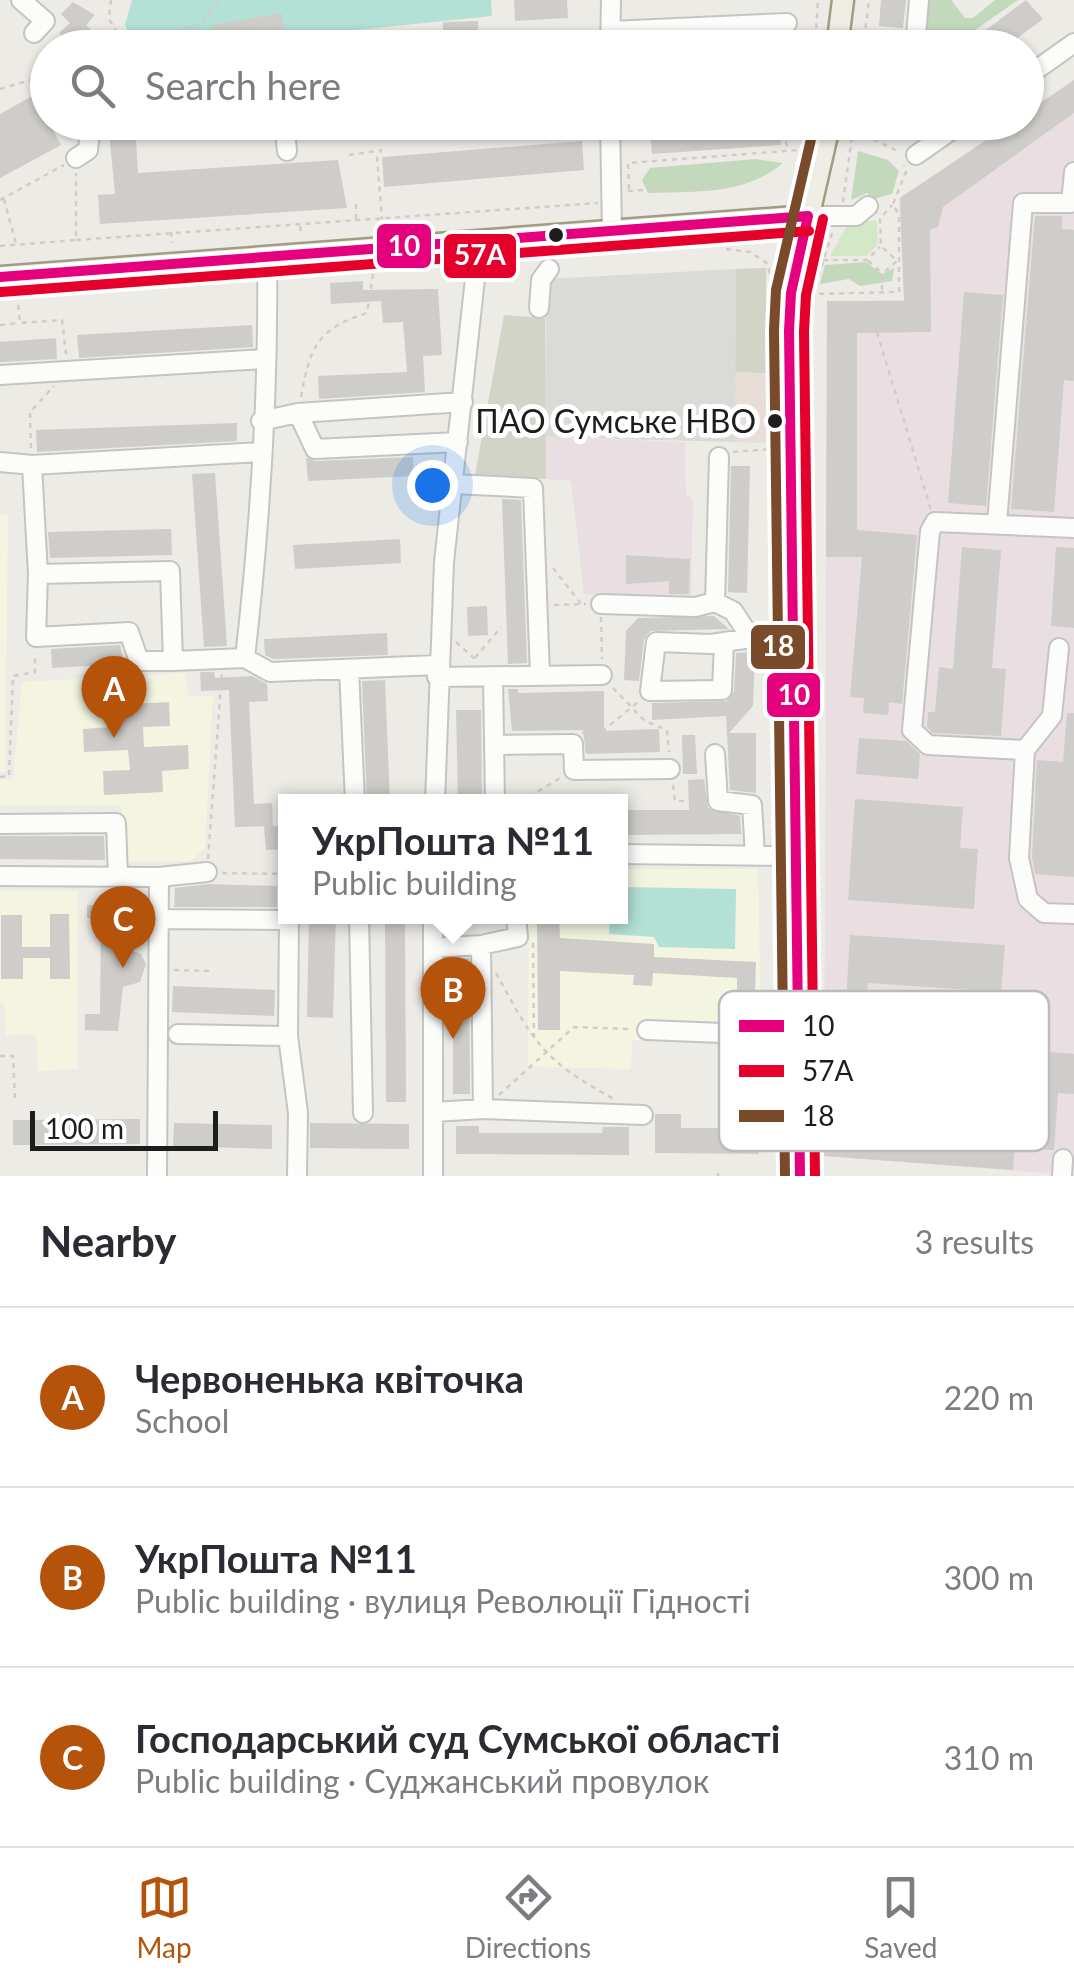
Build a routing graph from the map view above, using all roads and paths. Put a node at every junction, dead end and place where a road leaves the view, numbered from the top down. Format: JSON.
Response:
{"nodes":[{"id":1,"x":22,"y":0,"type":"edge"},
{"id":2,"x":111,"y":0,"type":"edge"},
{"id":3,"x":221,"y":0,"type":"edge"},
{"id":4,"x":611,"y":0,"type":"edge"},
{"id":5,"x":818,"y":0,"type":"edge"},
{"id":6,"x":842,"y":0,"type":"edge"},
{"id":7,"x":868,"y":0,"type":"edge"},
{"id":8,"x":919,"y":0,"type":"edge"},
{"id":9,"x":788,"y":23,"type":"dead end"},
{"id":10,"x":36,"y":30,"type":"edge"},
{"id":11,"x":113,"y":30,"type":"edge"},
{"id":12,"x":180,"y":30,"type":"edge"},
{"id":13,"x":610,"y":30,"type":"edge"},
{"id":14,"x":710,"y":30,"type":"edge"},
{"id":15,"x":816,"y":30,"type":"edge"},
{"id":16,"x":840,"y":30,"type":"edge"},
{"id":17,"x":864,"y":30,"type":"edge"},
{"id":18,"x":916,"y":30,"type":"edge"},
{"id":19,"x":1074,"y":43,"type":"edge"},
{"id":20,"x":1044,"y":64,"type":"edge"},
{"id":21,"x":30,"y":80,"type":"edge"},
{"id":22,"x":0,"y":89,"type":"edge"},
{"id":23,"x":89,"y":140,"type":"edge"},
{"id":24,"x":286,"y":140,"type":"edge"},
{"id":25,"x":610,"y":140,"type":"edge"},
{"id":26,"x":786,"y":140,"type":"edge"},
{"id":27,"x":826,"y":140,"type":"edge"},
{"id":28,"x":874,"y":140,"type":"edge"},
{"id":29,"x":937,"y":140,"type":"edge"},
{"id":30,"x":789,"y":150,"type":"junction"},
{"id":31,"x":799,"y":150,"type":"dead end"},
{"id":32,"x":287,"y":151,"type":"dead end"},
{"id":33,"x":349,"y":155,"type":"dead end"},
{"id":34,"x":916,"y":155,"type":"dead end"},
{"id":35,"x":76,"y":158,"type":"junction"},
{"id":36,"x":1074,"y":172,"type":"edge"},
{"id":37,"x":724,"y":184,"type":"dead end"},
{"id":38,"x":629,"y":190,"type":"junction"},
{"id":39,"x":2,"y":199,"type":"edge"},
{"id":40,"x":611,"y":202,"type":"junction"},
{"id":41,"x":356,"y":204,"type":"dead end"},
{"id":42,"x":892,"y":204,"type":"junction"},
{"id":43,"x":868,"y":206,"type":"dead end"},
{"id":44,"x":808,"y":216,"type":"junction"},
{"id":45,"x":382,"y":219,"type":"junction"},
{"id":46,"x":356,"y":221,"type":"junction"},
{"id":47,"x":300,"y":224,"type":"junction"},
{"id":48,"x":171,"y":230,"type":"junction"},
{"id":49,"x":612,"y":232,"type":"junction"},
{"id":50,"x":301,"y":235,"type":"dead end"},
{"id":51,"x":76,"y":240,"type":"junction"},
{"id":52,"x":172,"y":242,"type":"dead end"},
{"id":53,"x":480,"y":242,"type":"junction"},
{"id":54,"x":16,"y":245,"type":"junction"},
{"id":55,"x":0,"y":246,"type":"edge"},
{"id":56,"x":881,"y":246,"type":"junction"},
{"id":57,"x":726,"y":250,"type":"dead end"},
{"id":58,"x":267,"y":256,"type":"junction"},
{"id":59,"x":823,"y":260,"type":"dead end"},
{"id":60,"x":867,"y":260,"type":"junction"},
{"id":61,"x":897,"y":261,"type":"junction"},
{"id":62,"x":374,"y":268,"type":"dead end"},
{"id":63,"x":549,"y":270,"type":"dead end"},
{"id":64,"x":882,"y":274,"type":"junction"},
{"id":65,"x":0,"y":277,"type":"edge"},
{"id":66,"x":882,"y":292,"type":"junction"},
{"id":67,"x":772,"y":294,"type":"dead end"},
{"id":68,"x":813,"y":294,"type":"dead end"},
{"id":69,"x":17,"y":295,"type":"dead end"},
{"id":70,"x":540,"y":308,"type":"dead end"},
{"id":71,"x":18,"y":310,"type":"dead end"},
{"id":72,"x":20,"y":323,"type":"dead end"},
{"id":73,"x":0,"y":325,"type":"edge"},
{"id":74,"x":877,"y":332,"type":"dead end"},
{"id":75,"x":263,"y":358,"type":"junction"},
{"id":76,"x":0,"y":375,"type":"edge"},
{"id":77,"x":463,"y":402,"type":"junction"},
{"id":78,"x":298,"y":412,"type":"junction"},
{"id":79,"x":261,"y":421,"type":"junction"},
{"id":80,"x":458,"y":442,"type":"junction"},
{"id":81,"x":771,"y":450,"type":"dead end"},
{"id":82,"x":260,"y":452,"type":"junction"},
{"id":83,"x":719,"y":457,"type":"joint"},
{"id":84,"x":0,"y":462,"type":"edge"},
{"id":85,"x":32,"y":465,"type":"junction"},
{"id":86,"x":453,"y":484,"type":"junction"},
{"id":87,"x":935,"y":522,"type":"junction"},
{"id":88,"x":997,"y":522,"type":"junction"},
{"id":89,"x":1074,"y":528,"type":"edge"},
{"id":90,"x":535,"y":549,"type":"junction"},
{"id":91,"x":38,"y":574,"type":"junction"},
{"id":92,"x":714,"y":602,"type":"junction"},
{"id":93,"x":592,"y":604,"type":"junction"},
{"id":94,"x":537,"y":606,"type":"junction"},
{"id":95,"x":501,"y":627,"type":"dead end"},
{"id":96,"x":36,"y":637,"type":"junction"},
{"id":97,"x":792,"y":637,"type":"junction"},
{"id":98,"x":451,"y":638,"type":"dead end"},
{"id":99,"x":751,"y":638,"type":"junction"},
{"id":100,"x":724,"y":642,"type":"junction"},
{"id":101,"x":1059,"y":648,"type":"dead end"},
{"id":102,"x":245,"y":658,"type":"junction"},
{"id":103,"x":474,"y":659,"type":"junction"},
{"id":104,"x":174,"y":661,"type":"junction"},
{"id":105,"x":222,"y":661,"type":"junction"},
{"id":106,"x":349,"y":668,"type":"junction"},
{"id":107,"x":437,"y":671,"type":"junction"},
{"id":108,"x":540,"y":675,"type":"junction"},
{"id":109,"x":602,"y":675,"type":"junction"},
{"id":110,"x":493,"y":676,"type":"junction"},
{"id":111,"x":650,"y":691,"type":"junction"},
{"id":112,"x":632,"y":707,"type":"junction"},
{"id":113,"x":573,"y":744,"type":"junction"},
{"id":114,"x":494,"y":745,"type":"junction"},
{"id":115,"x":1025,"y":750,"type":"junction"},
{"id":116,"x":716,"y":754,"type":"dead end"},
{"id":117,"x":670,"y":769,"type":"junction"},
{"id":118,"x":574,"y":770,"type":"junction"},
{"id":119,"x":0,"y":777,"type":"edge"},
{"id":120,"x":355,"y":794,"type":"edge"},
{"id":121,"x":435,"y":794,"type":"edge"},
{"id":122,"x":495,"y":794,"type":"edge"},
{"id":123,"x":534,"y":794,"type":"edge"},
{"id":124,"x":718,"y":801,"type":"junction"},
{"id":125,"x":0,"y":824,"type":"edge"},
{"id":126,"x":628,"y":854,"type":"edge"},
{"id":127,"x":755,"y":855,"type":"junction"},
{"id":128,"x":794,"y":856,"type":"junction"},
{"id":129,"x":207,"y":872,"type":"junction"},
{"id":130,"x":278,"y":874,"type":"edge"},
{"id":131,"x":0,"y":876,"type":"edge"},
{"id":132,"x":118,"y":877,"type":"junction"},
{"id":133,"x":158,"y":877,"type":"junction"},
{"id":134,"x":1074,"y":914,"type":"edge"},
{"id":135,"x":278,"y":918,"type":"edge"},
{"id":136,"x":159,"y":919,"type":"junction"},
{"id":137,"x":289,"y":924,"type":"edge"},
{"id":138,"x":360,"y":924,"type":"edge"},
{"id":139,"x":433,"y":924,"type":"edge"},
{"id":140,"x":517,"y":924,"type":"edge"},
{"id":141,"x":533,"y":934,"type":"dead end"},
{"id":142,"x":481,"y":946,"type":"junction"},
{"id":143,"x":434,"y":948,"type":"junction"},
{"id":144,"x":158,"y":970,"type":"junction"},
{"id":145,"x":211,"y":971,"type":"dead end"},
{"id":146,"x":797,"y":991,"type":"edge"},
{"id":147,"x":647,"y":1030,"type":"joint"},
{"id":148,"x":719,"y":1033,"type":"edge"},
{"id":149,"x":178,"y":1034,"type":"dead end"},
{"id":150,"x":288,"y":1036,"type":"junction"},
{"id":151,"x":534,"y":1042,"type":"junction"},
{"id":152,"x":545,"y":1053,"type":"junction"},
{"id":153,"x":0,"y":1056,"type":"edge"},
{"id":154,"x":15,"y":1100,"type":"dead end"},
{"id":155,"x":483,"y":1110,"type":"junction"},
{"id":156,"x":433,"y":1112,"type":"junction"},
{"id":157,"x":363,"y":1113,"type":"dead end"},
{"id":158,"x":644,"y":1115,"type":"joint"},
{"id":159,"x":800,"y":1151,"type":"edge"},
{"id":160,"x":157,"y":1176,"type":"edge"},
{"id":161,"x":298,"y":1176,"type":"edge"},
{"id":162,"x":434,"y":1176,"type":"edge"},
{"id":163,"x":800,"y":1176,"type":"edge"}],
"edges":[{"from":1,"to":10,"type":"street"},
{"from":2,"to":11,"type":"path"},
{"from":3,"to":12,"type":"path"},
{"from":4,"to":13,"type":"street"},
{"from":5,"to":15,"type":"path"},
{"from":6,"to":16,"type":"main road"},
{"from":7,"to":17,"type":"path"},
{"from":8,"to":18,"type":"street"},
{"from":9,"to":14,"type":"street"},
{"from":19,"to":20,"type":"street"},
{"from":21,"to":22,"type":"path"},
{"from":23,"to":35,"type":"street"},
{"from":24,"to":32,"type":"street"},
{"from":25,"to":40,"type":"street"},
{"from":26,"to":30,"type":"path"},
{"from":27,"to":44,"type":"main road"},
{"from":28,"to":42,"type":"path"},
{"from":29,"to":34,"type":"street"},
{"from":30,"to":31,"type":"path"},
{"from":30,"to":38,"type":"path"},
{"from":33,"to":45,"type":"path"},
{"from":35,"to":39,"type":"path"},
{"from":35,"to":51,"type":"path"},
{"from":36,"to":88,"type":"street"},
{"from":37,"to":38,"type":"path"},
{"from":38,"to":40,"type":"path"},
{"from":39,"to":54,"type":"path"},
{"from":40,"to":45,"type":"path"},
{"from":40,"to":49,"type":"street"},
{"from":41,"to":46,"type":"path"},
{"from":42,"to":56,"type":"path"},
{"from":42,"to":61,"type":"path"},
{"from":43,"to":44,"type":"street"},
{"from":44,"to":49,"type":"main road"},
{"from":44,"to":97,"type":"main road"},
{"from":45,"to":46,"type":"path"},
{"from":46,"to":47,"type":"path"},
{"from":47,"to":48,"type":"path"},
{"from":47,"to":50,"type":"path"},
{"from":48,"to":51,"type":"path"},
{"from":48,"to":52,"type":"path"},
{"from":49,"to":53,"type":"main road"},
{"from":51,"to":54,"type":"path"},
{"from":53,"to":58,"type":"main road"},
{"from":53,"to":77,"type":"street"},
{"from":54,"to":55,"type":"path"},
{"from":56,"to":60,"type":"path"},
{"from":56,"to":61,"type":"path"},
{"from":57,"to":67,"type":"path"},
{"from":58,"to":65,"type":"main road"},
{"from":58,"to":75,"type":"street"},
{"from":59,"to":60,"type":"path"},
{"from":60,"to":64,"type":"path"},
{"from":61,"to":64,"type":"path"},
{"from":61,"to":66,"type":"path"},
{"from":62,"to":78,"type":"path"},
{"from":63,"to":70,"type":"street"},
{"from":64,"to":66,"type":"path"},
{"from":66,"to":68,"type":"path"},
{"from":69,"to":71,"type":"path"},
{"from":72,"to":73,"type":"path"},
{"from":74,"to":87,"type":"path"},
{"from":75,"to":76,"type":"street"},
{"from":75,"to":79,"type":"street"},
{"from":77,"to":78,"type":"street"},
{"from":77,"to":80,"type":"street"},
{"from":78,"to":79,"type":"street"},
{"from":78,"to":80,"type":"street"},
{"from":79,"to":82,"type":"street"},
{"from":80,"to":86,"type":"street"},
{"from":81,"to":83,"type":"path"},
{"from":82,"to":85,"type":"street"},
{"from":82,"to":102,"type":"street"},
{"from":83,"to":92,"type":"street"},
{"from":84,"to":85,"type":"street"},
{"from":85,"to":91,"type":"street"},
{"from":86,"to":90,"type":"street"},
{"from":86,"to":107,"type":"street"},
{"from":87,"to":88,"type":"street"},
{"from":87,"to":115,"type":"street"},
{"from":88,"to":89,"type":"street"},
{"from":90,"to":93,"type":"path"},
{"from":90,"to":94,"type":"street"},
{"from":91,"to":96,"type":"street"},
{"from":91,"to":104,"type":"street"},
{"from":92,"to":93,"type":"street"},
{"from":92,"to":99,"type":"street"},
{"from":93,"to":94,"type":"path"},
{"from":93,"to":109,"type":"path"},
{"from":94,"to":108,"type":"street"},
{"from":95,"to":103,"type":"path"},
{"from":96,"to":104,"type":"street"},
{"from":96,"to":119,"type":"path"},
{"from":97,"to":99,"type":"street"},
{"from":97,"to":128,"type":"main road"},
{"from":98,"to":103,"type":"path"},
{"from":99,"to":100,"type":"street"},
{"from":100,"to":111,"type":"street"},
{"from":100,"to":111,"type":"street"},
{"from":101,"to":115,"type":"street"},
{"from":102,"to":105,"type":"street"},
{"from":102,"to":106,"type":"street"},
{"from":103,"to":110,"type":"path"},
{"from":104,"to":105,"type":"street"},
{"from":105,"to":129,"type":"path"},
{"from":106,"to":107,"type":"street"},
{"from":106,"to":120,"type":"street"},
{"from":107,"to":110,"type":"street"},
{"from":107,"to":121,"type":"street"},
{"from":108,"to":109,"type":"street"},
{"from":108,"to":110,"type":"street"},
{"from":109,"to":112,"type":"path"},
{"from":110,"to":114,"type":"street"},
{"from":111,"to":112,"type":"path"},
{"from":112,"to":113,"type":"path"},
{"from":112,"to":117,"type":"path"},
{"from":113,"to":114,"type":"street"},
{"from":113,"to":118,"type":"street"},
{"from":114,"to":122,"type":"street"},
{"from":115,"to":134,"type":"street"},
{"from":116,"to":124,"type":"street"},
{"from":117,"to":118,"type":"street"},
{"from":117,"to":124,"type":"path"},
{"from":118,"to":123,"type":"path"},
{"from":124,"to":127,"type":"street"},
{"from":125,"to":132,"type":"street"},
{"from":126,"to":127,"type":"street"},
{"from":127,"to":128,"type":"street"},
{"from":128,"to":146,"type":"main road"},
{"from":129,"to":130,"type":"path"},
{"from":129,"to":133,"type":"street"},
{"from":131,"to":132,"type":"street"},
{"from":132,"to":133,"type":"street"},
{"from":133,"to":136,"type":"street"},
{"from":135,"to":136,"type":"street"},
{"from":136,"to":144,"type":"street"},
{"from":137,"to":150,"type":"street"},
{"from":138,"to":157,"type":"street"},
{"from":139,"to":143,"type":"street"},
{"from":140,"to":142,"type":"street"},
{"from":141,"to":151,"type":"path"},
{"from":142,"to":143,"type":"street"},
{"from":142,"to":151,"type":"path"},
{"from":142,"to":155,"type":"street"},
{"from":143,"to":156,"type":"street"},
{"from":144,"to":145,"type":"path"},
{"from":144,"to":160,"type":"street"},
{"from":147,"to":148,"type":"street"},
{"from":147,"to":152,"type":"path"},
{"from":149,"to":150,"type":"street"},
{"from":150,"to":161,"type":"street"},
{"from":151,"to":152,"type":"path"},
{"from":152,"to":155,"type":"path"},
{"from":152,"to":158,"type":"path"},
{"from":153,"to":154,"type":"path"},
{"from":155,"to":156,"type":"street"},
{"from":155,"to":158,"type":"street"},
{"from":156,"to":162,"type":"street"},
{"from":159,"to":163,"type":"main road"}]}
